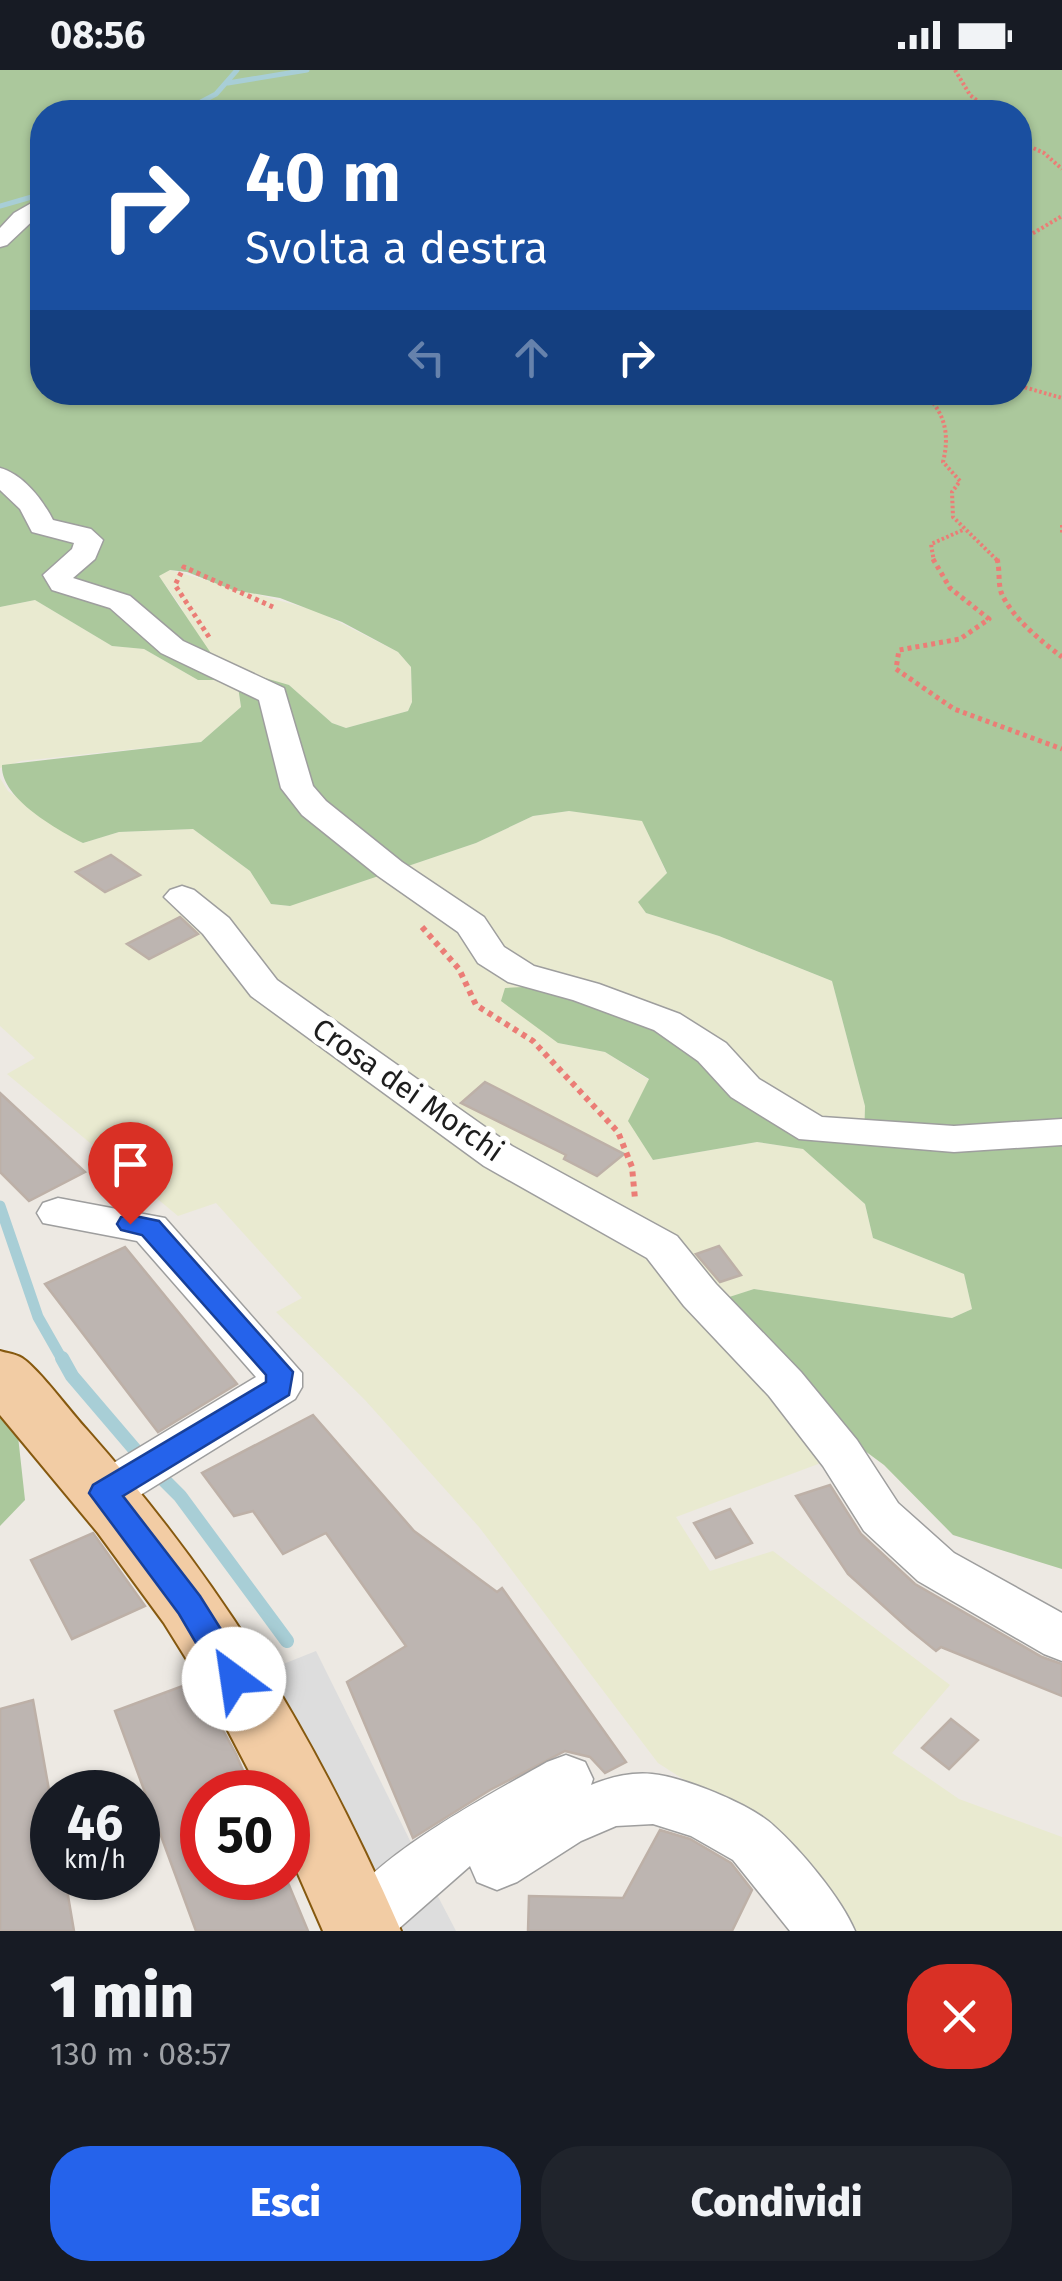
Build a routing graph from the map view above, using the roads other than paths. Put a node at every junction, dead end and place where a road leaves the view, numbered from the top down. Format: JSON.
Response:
{"nodes":[{"id":1,"x":18,"y":192,"type":"dead end"},
{"id":2,"x":30,"y":196,"type":"edge"},
{"id":3,"x":30,"y":210,"type":"edge"},
{"id":4,"x":0,"y":241,"type":"edge"},
{"id":5,"x":0,"y":476,"type":"edge"},
{"id":6,"x":182,"y":897,"type":"dead end"},
{"id":7,"x":1062,"y":1132,"type":"edge"},
{"id":8,"x":58,"y":1214,"type":"dead end"},
{"id":9,"x":0,"y":1374,"type":"edge"},
{"id":10,"x":115,"y":1486,"type":"junction"},
{"id":11,"x":1062,"y":1639,"type":"edge"},
{"id":12,"x":566,"y":1780,"type":"dead end"},
{"id":13,"x":496,"y":1864,"type":"dead end"},
{"id":14,"x":361,"y":1928,"type":"edge"},
{"id":15,"x":826,"y":1931,"type":"edge"}],
"edges":[{"from":1,"to":2,"type":"street"},
{"from":3,"to":4,"type":"street"},
{"from":5,"to":7,"type":"street"},
{"from":6,"to":11,"type":"street","name":"Crosa dei Morchi"},
{"from":8,"to":10,"type":"street"},
{"from":9,"to":10,"type":"main road"},
{"from":10,"to":14,"type":"main road"},
{"from":12,"to":14,"type":"street"},
{"from":13,"to":15,"type":"street"}]}
